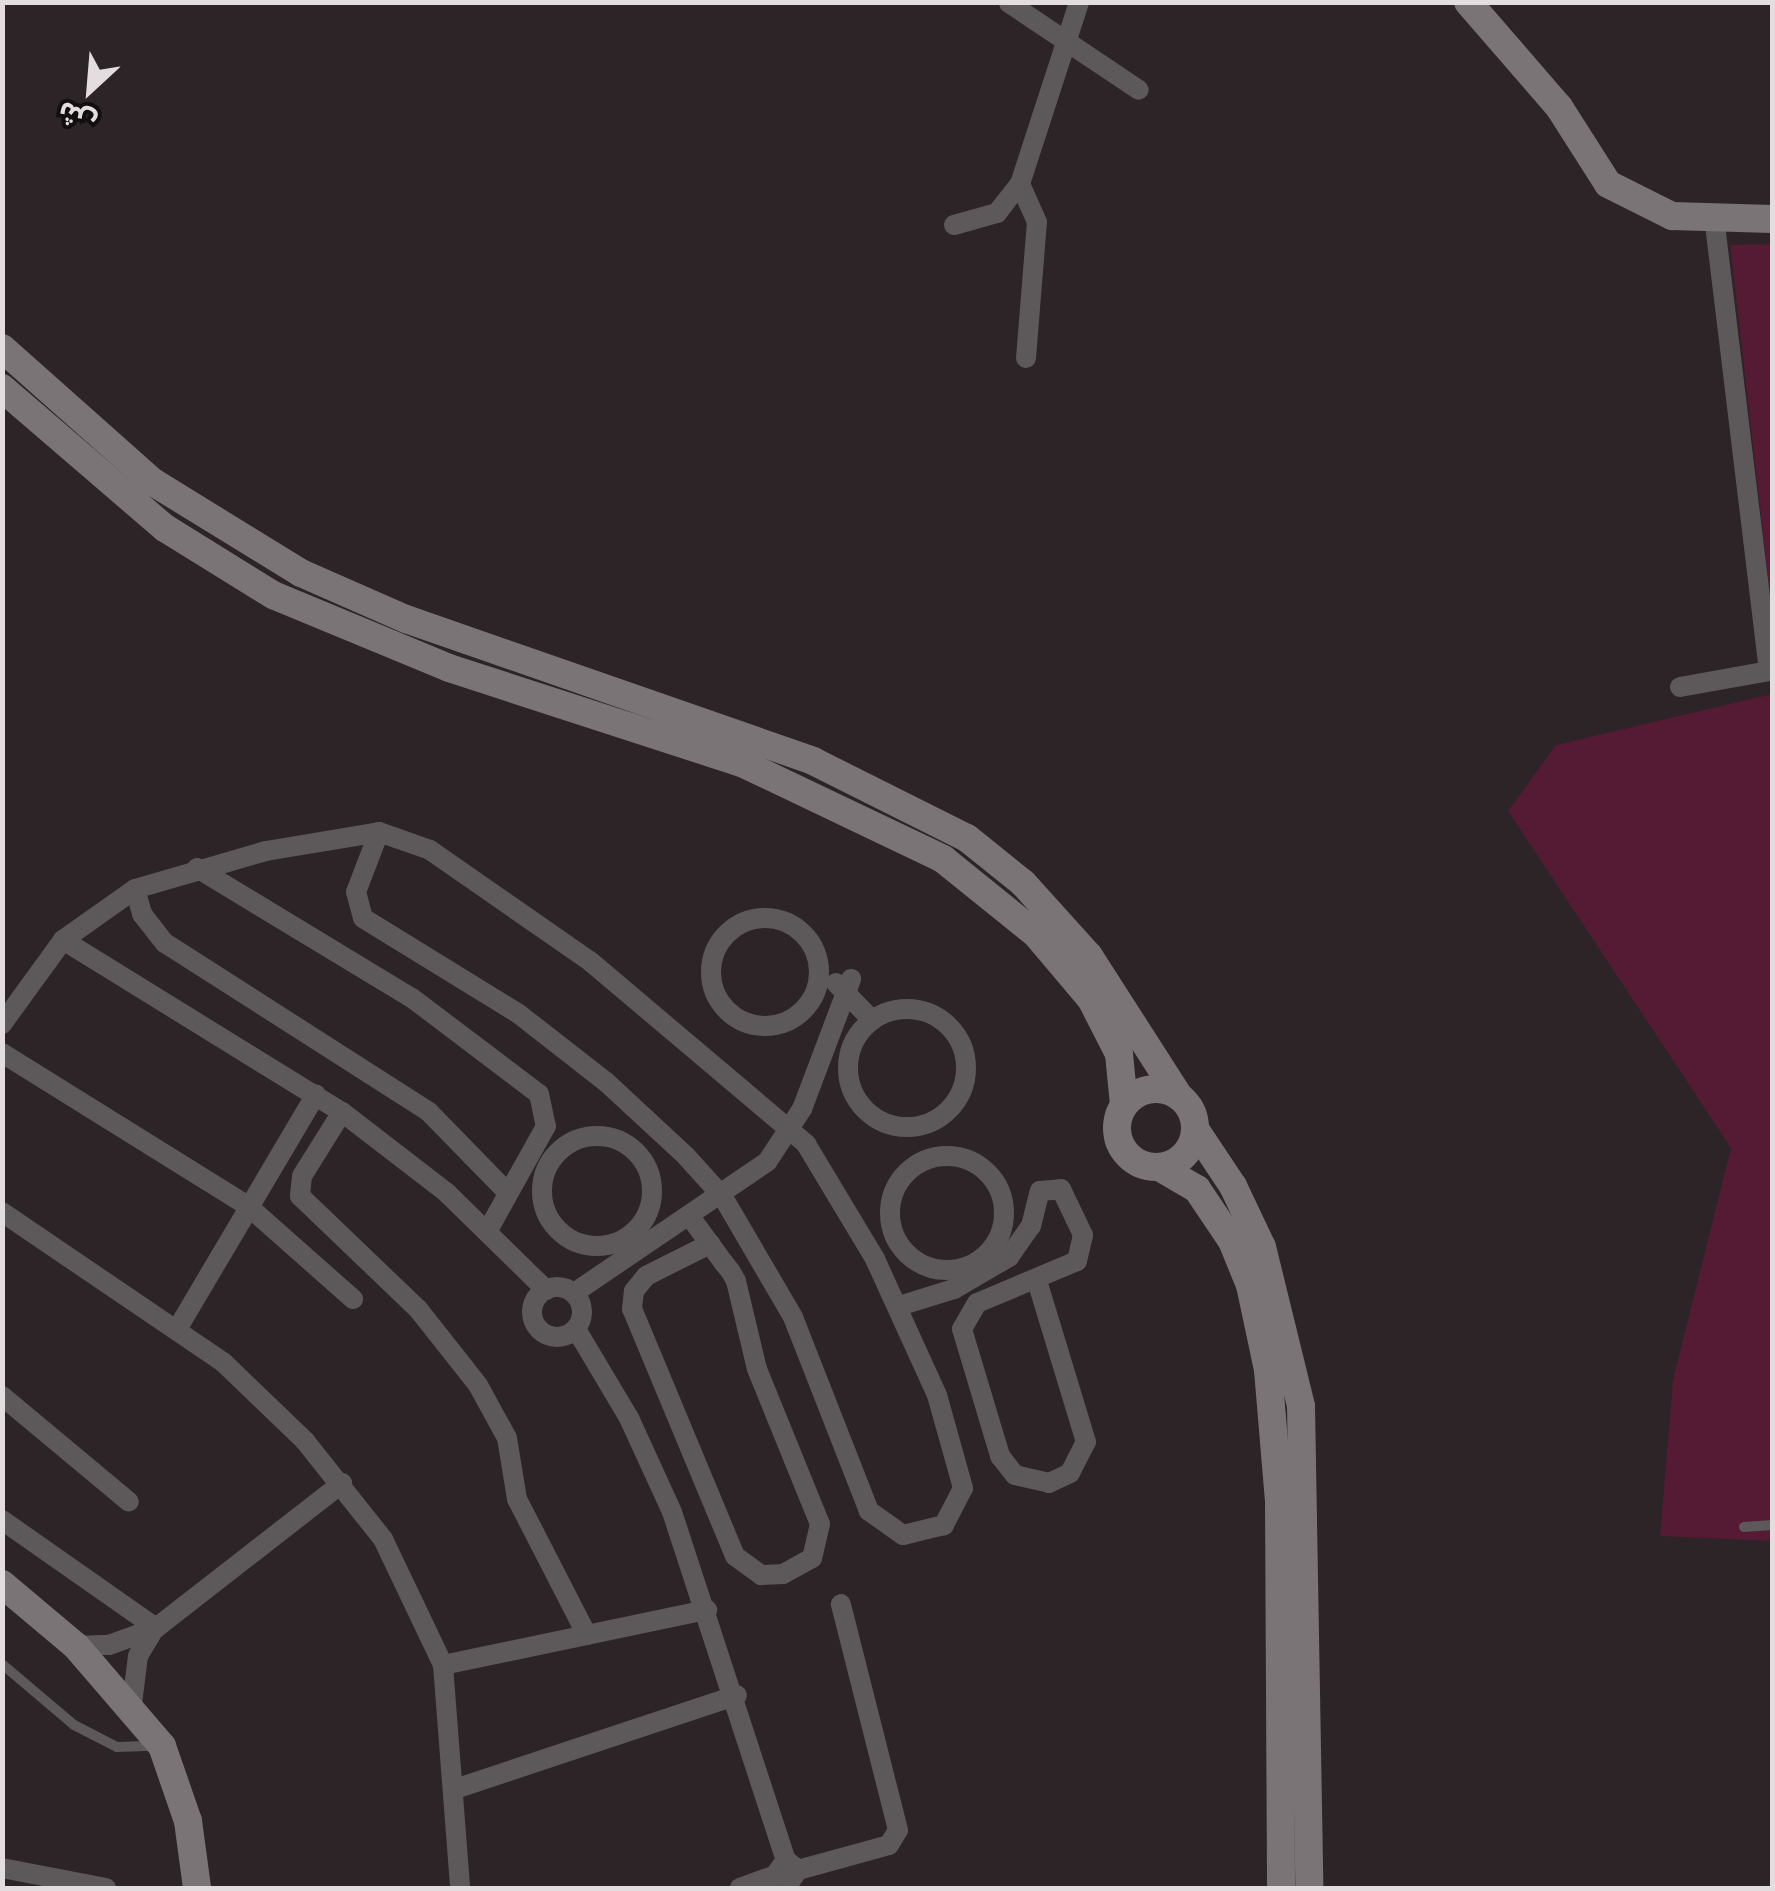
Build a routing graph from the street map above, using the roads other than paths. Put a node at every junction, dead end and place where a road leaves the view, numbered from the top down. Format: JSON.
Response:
{"nodes":[{"id":1,"x":1079,"y":2,"type":"edge"},
{"id":2,"x":1468,"y":2,"type":"edge"},
{"id":3,"x":1009,"y":3,"type":"edge"},
{"id":4,"x":1064,"y":42,"type":"junction"},
{"id":5,"x":1139,"y":90,"type":"dead end"},
{"id":6,"x":1020,"y":184,"type":"junction"},
{"id":7,"x":1714,"y":218,"type":"junction"},
{"id":8,"x":1772,"y":219,"type":"edge"},
{"id":9,"x":954,"y":225,"type":"dead end"},
{"id":10,"x":2,"y":348,"type":"edge"},
{"id":11,"x":1026,"y":358,"type":"dead end"},
{"id":12,"x":2,"y":388,"type":"edge"},
{"id":13,"x":1680,"y":687,"type":"dead end"},
{"id":14,"x":379,"y":832,"type":"junction"},
{"id":15,"x":197,"y":868,"type":"junction"},
{"id":16,"x":135,"y":889,"type":"junction"},
{"id":17,"x":63,"y":940,"type":"junction"},
{"id":18,"x":819,"y":977,"type":"junction"},
{"id":19,"x":849,"y":984,"type":"junction"},
{"id":20,"x":872,"y":1020,"type":"junction"},
{"id":21,"x":2,"y":1024,"type":"edge"},
{"id":22,"x":2,"y":1053,"type":"edge"},
{"id":23,"x":316,"y":1094,"type":"junction"},
{"id":24,"x":1179,"y":1096,"type":"junction"},
{"id":25,"x":1124,"y":1105,"type":"junction"},
{"id":26,"x":342,"y":1112,"type":"junction"},
{"id":27,"x":916,"y":1127,"type":"junction"},
{"id":28,"x":792,"y":1129,"type":"junction"},
{"id":29,"x":1196,"y":1129,"type":"junction"},
{"id":30,"x":930,"y":1159,"type":"junction"},
{"id":31,"x":1159,"y":1167,"type":"junction"},
{"id":32,"x":508,"y":1193,"type":"junction"},
{"id":33,"x":723,"y":1197,"type":"junction"},
{"id":34,"x":249,"y":1207,"type":"junction"},
{"id":35,"x":2,"y":1212,"type":"edge"},
{"id":36,"x":691,"y":1218,"type":"junction"},
{"id":37,"x":488,"y":1230,"type":"junction"},
{"id":38,"x":710,"y":1244,"type":"junction"},
{"id":39,"x":629,"y":1246,"type":"junction"},
{"id":40,"x":1037,"y":1281,"type":"junction"},
{"id":41,"x":546,"y":1290,"type":"junction"},
{"id":42,"x":574,"y":1294,"type":"junction"},
{"id":43,"x":353,"y":1299,"type":"dead end"},
{"id":44,"x":900,"y":1306,"type":"junction"},
{"id":45,"x":179,"y":1326,"type":"junction"},
{"id":46,"x":576,"y":1329,"type":"junction"},
{"id":47,"x":2,"y":1396,"type":"edge"},
{"id":48,"x":342,"y":1484,"type":"junction"},
{"id":49,"x":129,"y":1502,"type":"dead end"},
{"id":50,"x":2,"y":1520,"type":"edge"},
{"id":51,"x":1772,"y":1525,"type":"edge"},
{"id":52,"x":1744,"y":1527,"type":"dead end"},
{"id":53,"x":2,"y":1584,"type":"edge"},
{"id":54,"x":840,"y":1604,"type":"dead end"},
{"id":55,"x":707,"y":1610,"type":"junction"},
{"id":56,"x":156,"y":1628,"type":"junction"},
{"id":57,"x":587,"y":1635,"type":"junction"},
{"id":58,"x":76,"y":1646,"type":"junction"},
{"id":59,"x":2,"y":1664,"type":"edge"},
{"id":60,"x":442,"y":1665,"type":"junction"},
{"id":61,"x":737,"y":1695,"type":"junction"},
{"id":62,"x":132,"y":1704,"type":"junction"},
{"id":63,"x":162,"y":1746,"type":"junction"},
{"id":64,"x":454,"y":1789,"type":"junction"},
{"id":65,"x":2,"y":1868,"type":"edge"},
{"id":66,"x":786,"y":1868,"type":"junction"},
{"id":67,"x":106,"y":1888,"type":"edge"},
{"id":68,"x":197,"y":1888,"type":"edge"},
{"id":69,"x":460,"y":1888,"type":"edge"},
{"id":70,"x":740,"y":1888,"type":"edge"},
{"id":71,"x":1282,"y":1888,"type":"edge"},
{"id":72,"x":1309,"y":1888,"type":"edge"}],
"edges":[{"from":1,"to":4,"type":"street"},
{"from":2,"to":7,"type":"main road"},
{"from":3,"to":4,"type":"street"},
{"from":4,"to":5,"type":"street"},
{"from":4,"to":6,"type":"street"},
{"from":6,"to":9,"type":"street"},
{"from":6,"to":11,"type":"street"},
{"from":7,"to":8,"type":"main road"},
{"from":7,"to":13,"type":"street"},
{"from":10,"to":24,"type":"main road"},
{"from":12,"to":25,"type":"main road"},
{"from":14,"to":15,"type":"street"},
{"from":14,"to":28,"type":"street"},
{"from":14,"to":33,"type":"street"},
{"from":15,"to":16,"type":"street"},
{"from":15,"to":32,"type":"street"},
{"from":16,"to":17,"type":"street"},
{"from":16,"to":32,"type":"street"},
{"from":17,"to":21,"type":"street"},
{"from":17,"to":23,"type":"street"},
{"from":18,"to":18,"type":"street"},
{"from":18,"to":19,"type":"street"},
{"from":19,"to":20,"type":"street"},
{"from":19,"to":28,"type":"street"},
{"from":20,"to":27,"type":"street"},
{"from":20,"to":27,"type":"street"},
{"from":22,"to":34,"type":"street"},
{"from":23,"to":26,"type":"street"},
{"from":23,"to":34,"type":"street"},
{"from":24,"to":25,"type":"main road"},
{"from":24,"to":29,"type":"main road"},
{"from":25,"to":31,"type":"main road"},
{"from":26,"to":37,"type":"street"},
{"from":26,"to":57,"type":"street"},
{"from":27,"to":30,"type":"street"},
{"from":28,"to":33,"type":"street"},
{"from":28,"to":44,"type":"street"},
{"from":29,"to":31,"type":"main road"},
{"from":29,"to":72,"type":"main road"},
{"from":30,"to":30,"type":"street"},
{"from":31,"to":71,"type":"main road"},
{"from":32,"to":37,"type":"street"},
{"from":33,"to":36,"type":"street"},
{"from":33,"to":44,"type":"street"},
{"from":34,"to":43,"type":"street"},
{"from":34,"to":45,"type":"street"},
{"from":35,"to":45,"type":"street"},
{"from":36,"to":38,"type":"street"},
{"from":36,"to":39,"type":"street"},
{"from":37,"to":41,"type":"street"},
{"from":38,"to":38,"type":"street"},
{"from":39,"to":39,"type":"street"},
{"from":39,"to":42,"type":"street"},
{"from":40,"to":40,"type":"street"},
{"from":40,"to":44,"type":"street"},
{"from":41,"to":42,"type":"street"},
{"from":41,"to":46,"type":"street"},
{"from":42,"to":46,"type":"street"},
{"from":45,"to":48,"type":"street"},
{"from":46,"to":55,"type":"street"},
{"from":47,"to":49,"type":"street"},
{"from":48,"to":56,"type":"street"},
{"from":48,"to":60,"type":"street"},
{"from":50,"to":56,"type":"street"},
{"from":51,"to":52,"type":"lane"},
{"from":53,"to":58,"type":"main road"},
{"from":54,"to":66,"type":"street"},
{"from":55,"to":57,"type":"street"},
{"from":55,"to":61,"type":"street"},
{"from":56,"to":58,"type":"street"},
{"from":56,"to":62,"type":"street"},
{"from":57,"to":60,"type":"street"},
{"from":58,"to":62,"type":"main road"},
{"from":59,"to":63,"type":"lane"},
{"from":60,"to":64,"type":"street"},
{"from":61,"to":64,"type":"street"},
{"from":61,"to":66,"type":"street"},
{"from":62,"to":63,"type":"main road"},
{"from":63,"to":68,"type":"main road"},
{"from":64,"to":69,"type":"street"},
{"from":65,"to":67,"type":"street"},
{"from":66,"to":70,"type":"street"}]}
